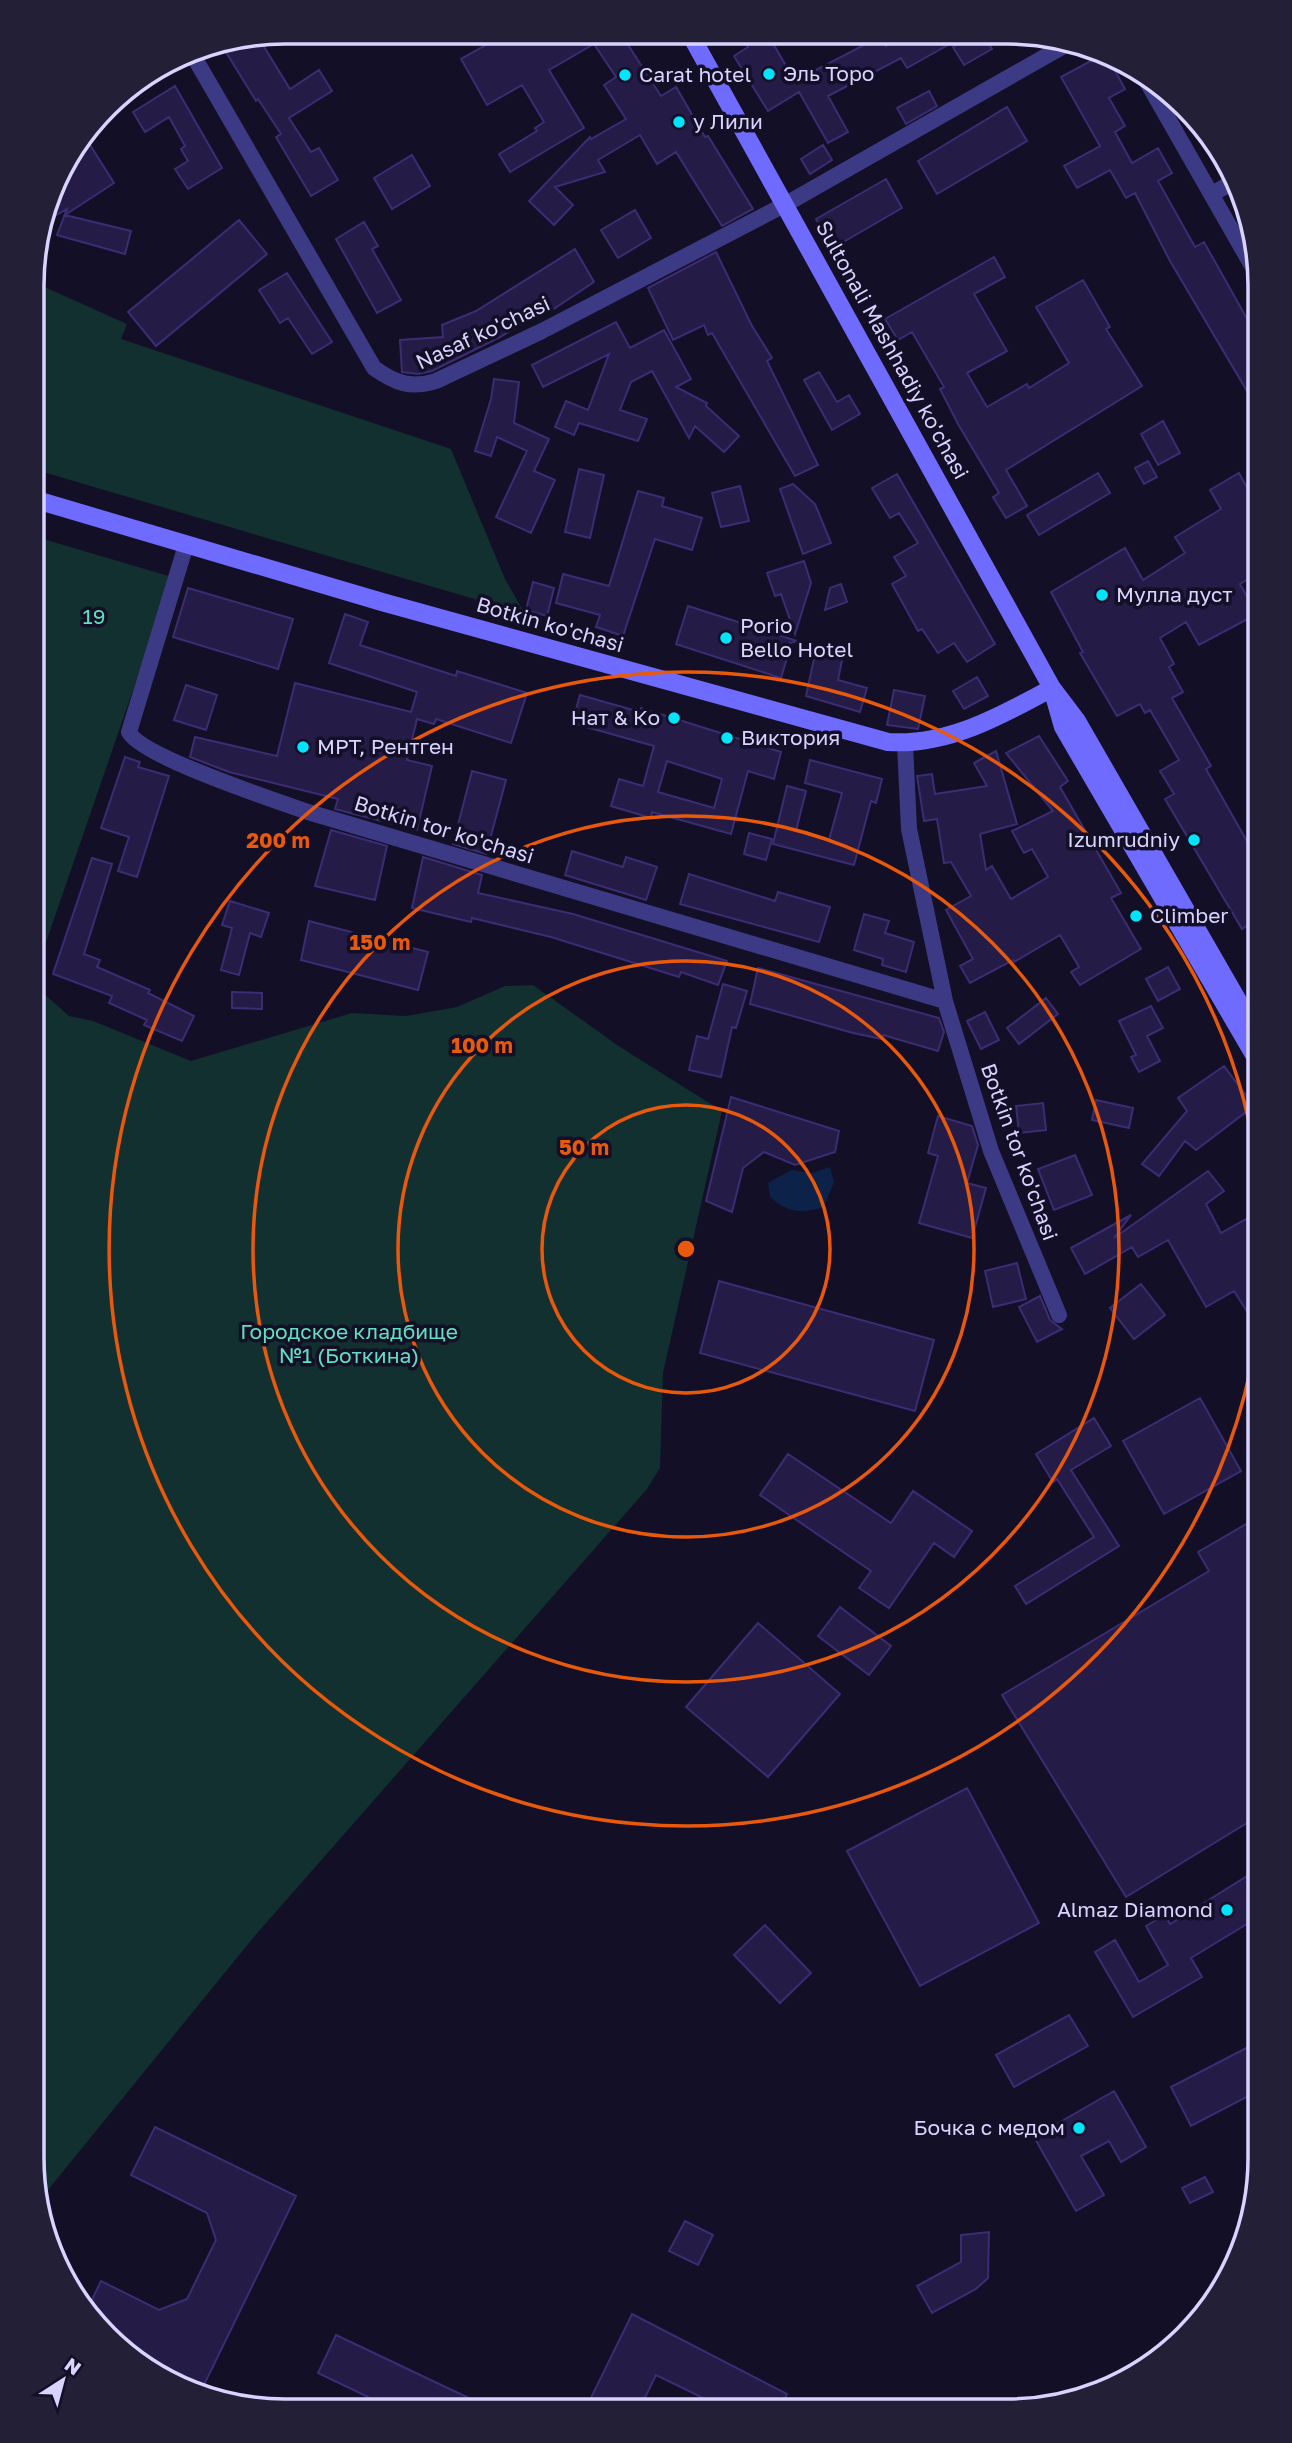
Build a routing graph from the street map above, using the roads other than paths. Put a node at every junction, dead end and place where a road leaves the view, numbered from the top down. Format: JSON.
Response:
{"nodes":[{"id":1,"x":696,"y":44,"type":"edge"},
{"id":2,"x":1058,"y":49,"type":"edge"},
{"id":3,"x":196,"y":61,"type":"edge"},
{"id":4,"x":1155,"y":95,"type":"edge"},
{"id":5,"x":1226,"y":186,"type":"edge"},
{"id":6,"x":1212,"y":194,"type":"junction"},
{"id":7,"x":786,"y":204,"type":"junction"},
{"id":8,"x":1246,"y":255,"type":"edge"},
{"id":9,"x":44,"y":502,"type":"edge"},
{"id":10,"x":186,"y":545,"type":"junction"},
{"id":11,"x":1052,"y":688,"type":"junction"},
{"id":12,"x":905,"y":744,"type":"junction"},
{"id":13,"x":945,"y":1002,"type":"junction"},
{"id":14,"x":1248,"y":1018,"type":"edge"},
{"id":15,"x":1248,"y":1044,"type":"edge"},
{"id":16,"x":1059,"y":1315,"type":"dead end"}],
"edges":[{"from":1,"to":7,"type":"street","name":"Sultonali Mashhadiy ko'chasi"},
{"from":2,"to":7,"type":"street","name":"Nasaf ko'chasi"},
{"from":3,"to":7,"type":"street","name":"Nasaf ko'chasi"},
{"from":4,"to":6,"type":"street"},
{"from":5,"to":6,"type":"street"},
{"from":6,"to":8,"type":"street"},
{"from":7,"to":11,"type":"street","name":"Sultonali Mashhadiy ko'chasi"},
{"from":9,"to":10,"type":"street","name":"Botkin ko'chasi"},
{"from":10,"to":12,"type":"street","name":"Botkin ko'chasi"},
{"from":10,"to":13,"type":"street","name":"Botkin tor ko'chasi"},
{"from":11,"to":12,"type":"street","name":"Botkin ko'chasi"},
{"from":11,"to":14,"type":"street","name":"Sultonali Mashhadiy ko'chasi"},
{"from":11,"to":15,"type":"street","name":"Sultonali Mashhadiy ko'chasi"},
{"from":12,"to":13,"type":"street","name":"Botkin tor ko'chasi"},
{"from":13,"to":16,"type":"street","name":"Botkin tor ko'chasi"}]}
